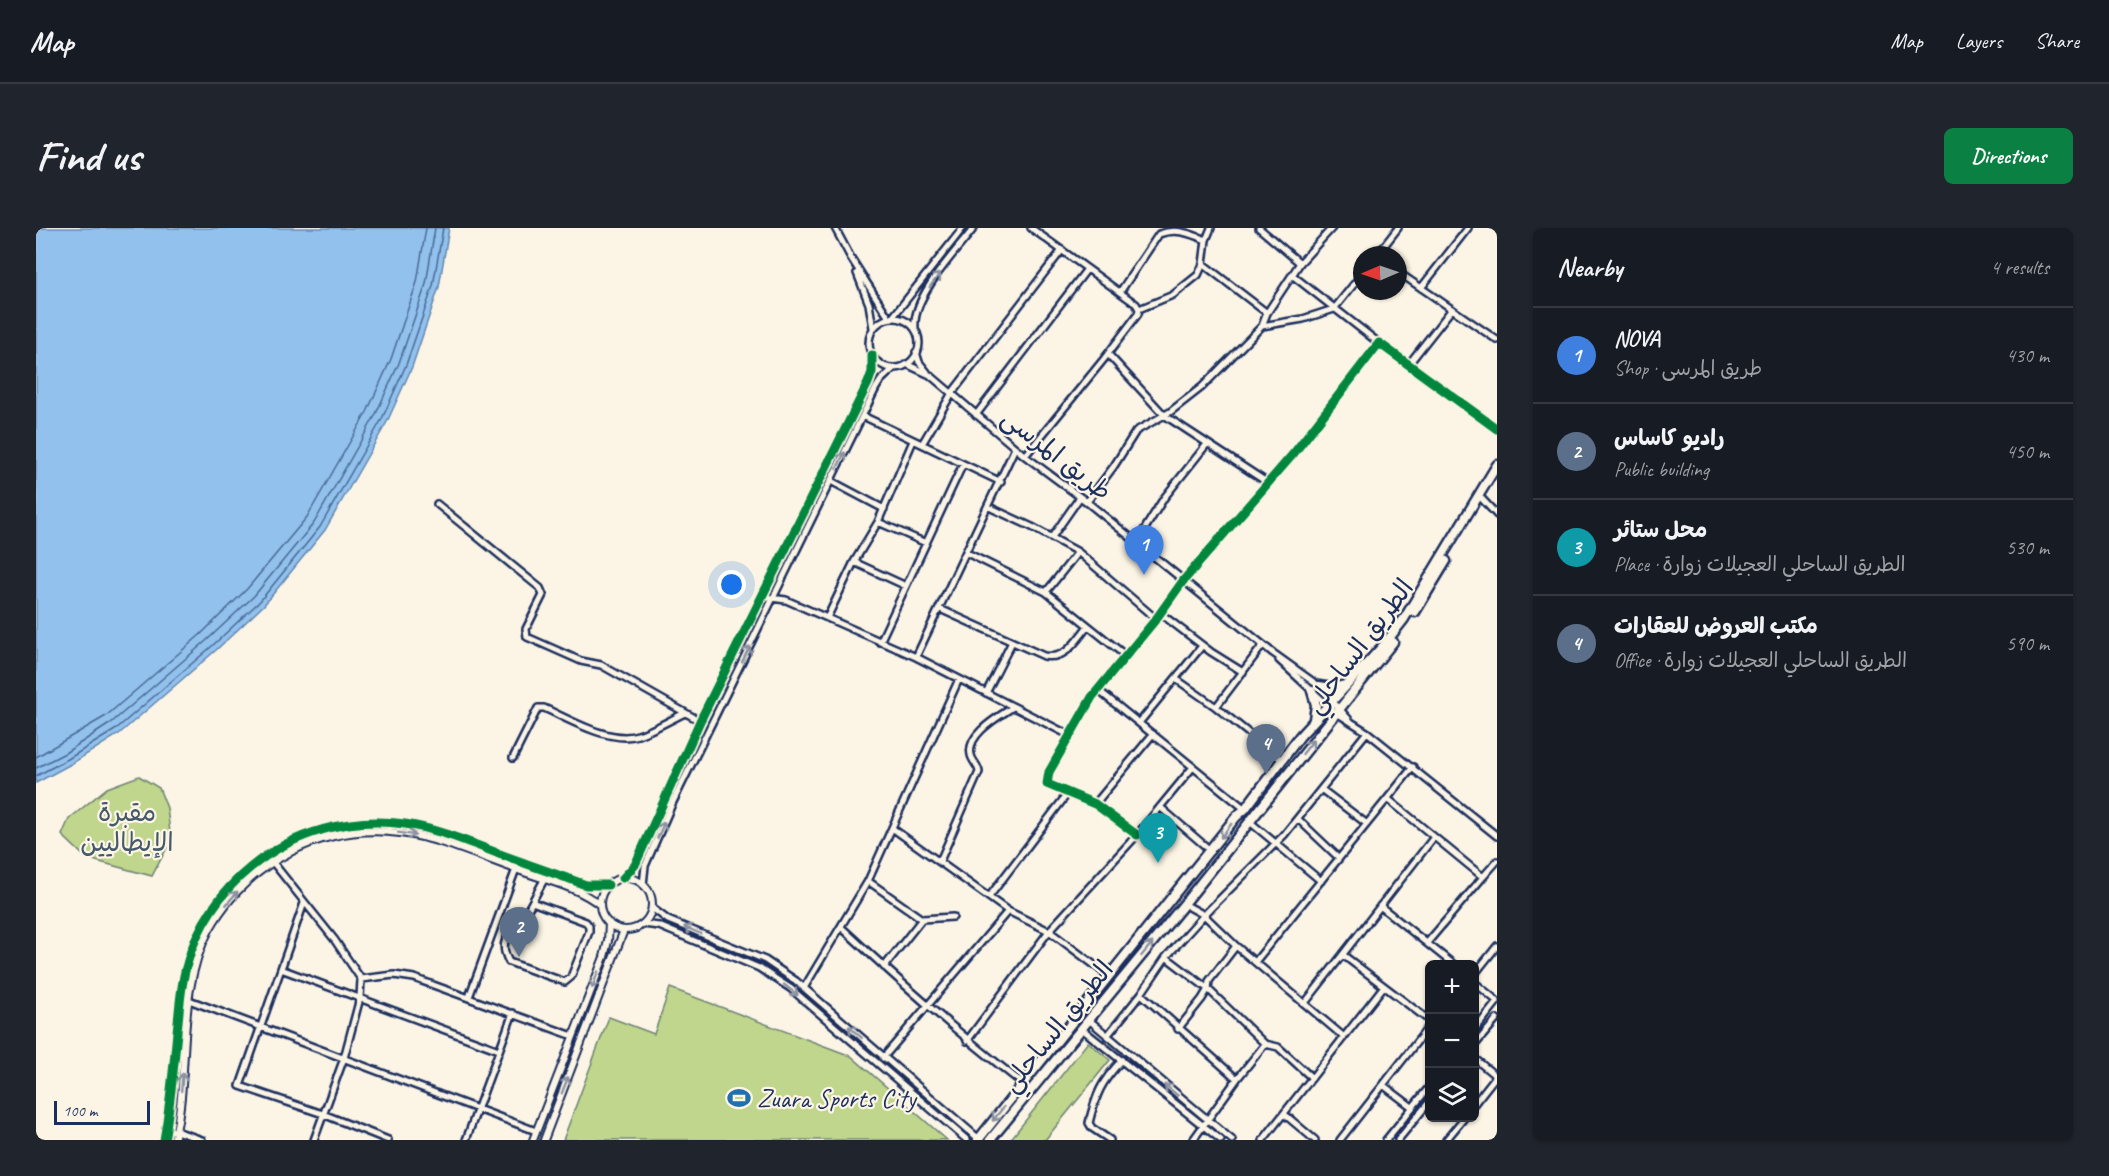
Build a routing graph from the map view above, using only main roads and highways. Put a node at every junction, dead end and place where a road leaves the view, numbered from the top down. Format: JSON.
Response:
{"nodes":[{"id":1,"x":1497,"y":465,"type":"edge"},
{"id":2,"x":1497,"y":475,"type":"edge"},
{"id":3,"x":1346,"y":685,"type":"junction"},
{"id":4,"x":1314,"y":720,"type":"junction"},
{"id":5,"x":978,"y":1140,"type":"edge"},
{"id":6,"x":990,"y":1140,"type":"edge"}],
"edges":[{"from":1,"to":3,"type":"highway"},
{"from":6,"to":2,"type":"highway","name":"الطريق الساحلي","one_way":true},
{"from":3,"to":4,"type":"highway"},
{"from":3,"to":4,"type":"highway"},
{"from":4,"to":5,"type":"highway","one_way":true}]}
